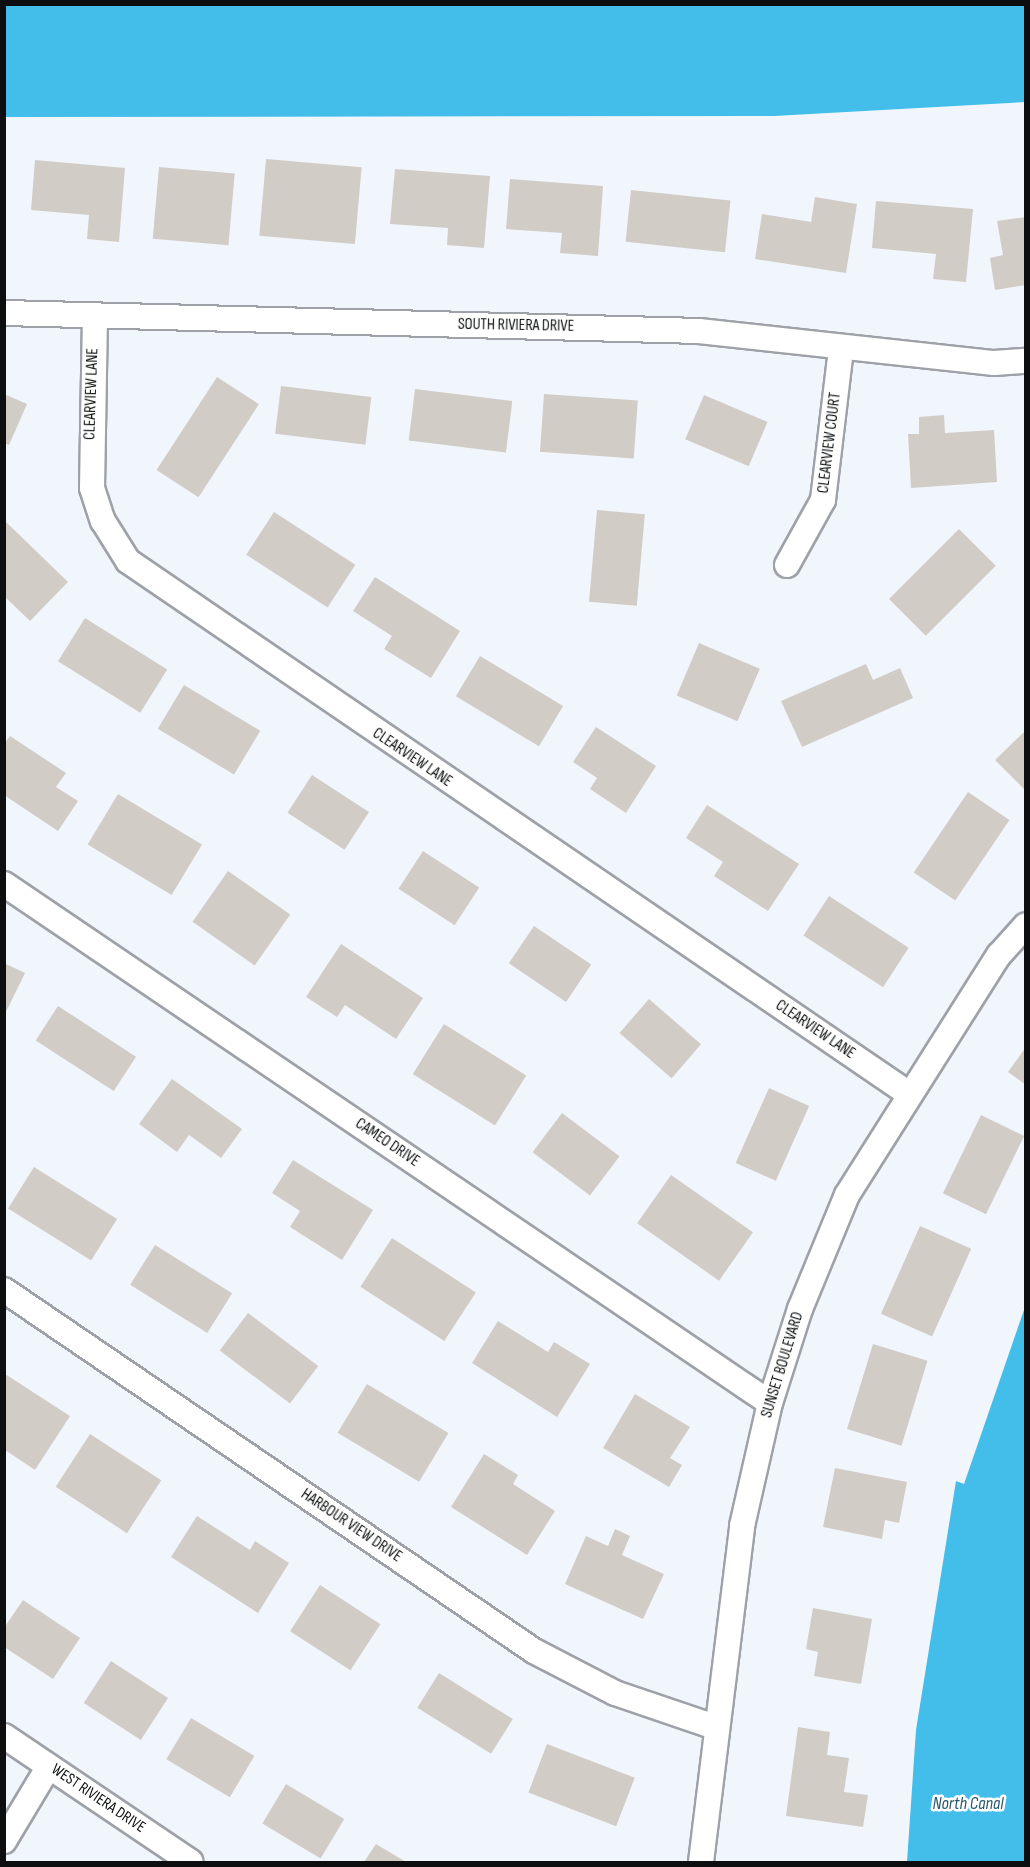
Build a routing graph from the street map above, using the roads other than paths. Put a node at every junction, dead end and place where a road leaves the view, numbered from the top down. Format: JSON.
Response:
{"nodes":[{"id":1,"x":4,"y":313,"type":"edge"},
{"id":2,"x":95,"y":316,"type":"junction"},
{"id":3,"x":841,"y":348,"type":"junction"},
{"id":4,"x":1026,"y":361,"type":"edge"},
{"id":5,"x":787,"y":565,"type":"dead end"},
{"id":6,"x":4,"y":884,"type":"edge"},
{"id":7,"x":1026,"y":925,"type":"edge"},
{"id":8,"x":909,"y":1094,"type":"junction"},
{"id":9,"x":4,"y":1290,"type":"edge"},
{"id":10,"x":770,"y":1403,"type":"junction"},
{"id":11,"x":715,"y":1727,"type":"junction"},
{"id":12,"x":4,"y":1736,"type":"edge"},
{"id":13,"x":49,"y":1766,"type":"junction"},
{"id":14,"x":4,"y":1841,"type":"edge"},
{"id":15,"x":191,"y":1863,"type":"edge"},
{"id":16,"x":701,"y":1863,"type":"edge"}],
"edges":[{"from":1,"to":2,"type":"street","name":"SOUTH RIVIERA DRIVE"},
{"from":2,"to":3,"type":"street","name":"SOUTH RIVIERA DRIVE"},
{"from":2,"to":8,"type":"street","name":"CLEARVIEW LANE"},
{"from":3,"to":4,"type":"street","name":"SOUTH RIVIERA DRIVE"},
{"from":3,"to":5,"type":"street","name":"CLEARVIEW COURT"},
{"from":6,"to":10,"type":"street","name":"CAMEO DRIVE"},
{"from":7,"to":8,"type":"street","name":"SUNSET BOULEVARD"},
{"from":8,"to":10,"type":"street","name":"SUNSET BOULEVARD"},
{"from":9,"to":11,"type":"street","name":"HARBOUR VIEW DRIVE"},
{"from":10,"to":11,"type":"street","name":"SUNSET BOULEVARD"},
{"from":11,"to":16,"type":"street","name":"SUNSET BOULEVARD"},
{"from":12,"to":13,"type":"street","name":"WEST RIVIERA DRIVE"},
{"from":13,"to":14,"type":"street"},
{"from":13,"to":15,"type":"street","name":"WEST RIVIERA DRIVE"}]}
